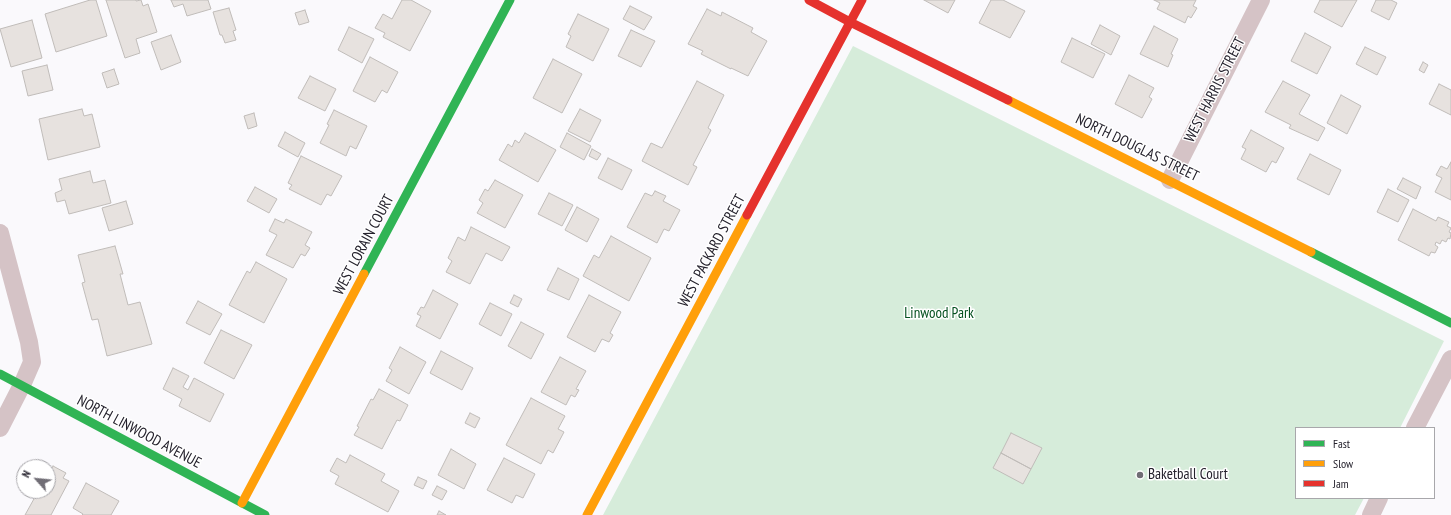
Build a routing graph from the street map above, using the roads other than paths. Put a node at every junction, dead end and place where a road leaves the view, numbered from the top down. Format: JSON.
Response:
{"nodes":[{"id":1,"x":510,"y":0,"type":"edge"},
{"id":2,"x":809,"y":0,"type":"edge"},
{"id":3,"x":862,"y":0,"type":"edge"},
{"id":4,"x":1260,"y":0,"type":"edge"},
{"id":5,"x":850,"y":22,"type":"junction"},
{"id":6,"x":1170,"y":180,"type":"junction"},
{"id":7,"x":0,"y":233,"type":"edge"},
{"id":8,"x":1451,"y":323,"type":"edge"},
{"id":9,"x":1451,"y":359,"type":"edge"},
{"id":10,"x":0,"y":374,"type":"edge"},
{"id":11,"x":22,"y":385,"type":"junction"},
{"id":12,"x":1416,"y":427,"type":"edge"},
{"id":13,"x":0,"y":428,"type":"edge"},
{"id":14,"x":1378,"y":499,"type":"edge"},
{"id":15,"x":242,"y":503,"type":"junction"},
{"id":16,"x":264,"y":515,"type":"edge"},
{"id":17,"x":587,"y":515,"type":"edge"},
{"id":18,"x":1370,"y":515,"type":"edge"}],
"edges":[{"from":1,"to":15,"type":"street","name":"WEST LORAIN COURT"},
{"from":2,"to":5,"type":"street","name":"NORTH DOUGLAS STREET"},
{"from":3,"to":5,"type":"street","name":"WEST PACKARD STREET"},
{"from":4,"to":6,"type":"street","name":"WEST HARRIS STREET"},
{"from":5,"to":6,"type":"street","name":"NORTH DOUGLAS STREET"},
{"from":5,"to":17,"type":"street","name":"WEST PACKARD STREET"},
{"from":6,"to":8,"type":"street","name":"NORTH DOUGLAS STREET"},
{"from":7,"to":11,"type":"street"},
{"from":9,"to":12,"type":"street"},
{"from":10,"to":11,"type":"street","name":"NORTH LINWOOD AVENUE"},
{"from":11,"to":13,"type":"street"},
{"from":11,"to":15,"type":"street","name":"NORTH LINWOOD AVENUE"},
{"from":14,"to":18,"type":"street"},
{"from":15,"to":16,"type":"street","name":"NORTH LINWOOD AVENUE"}]}
